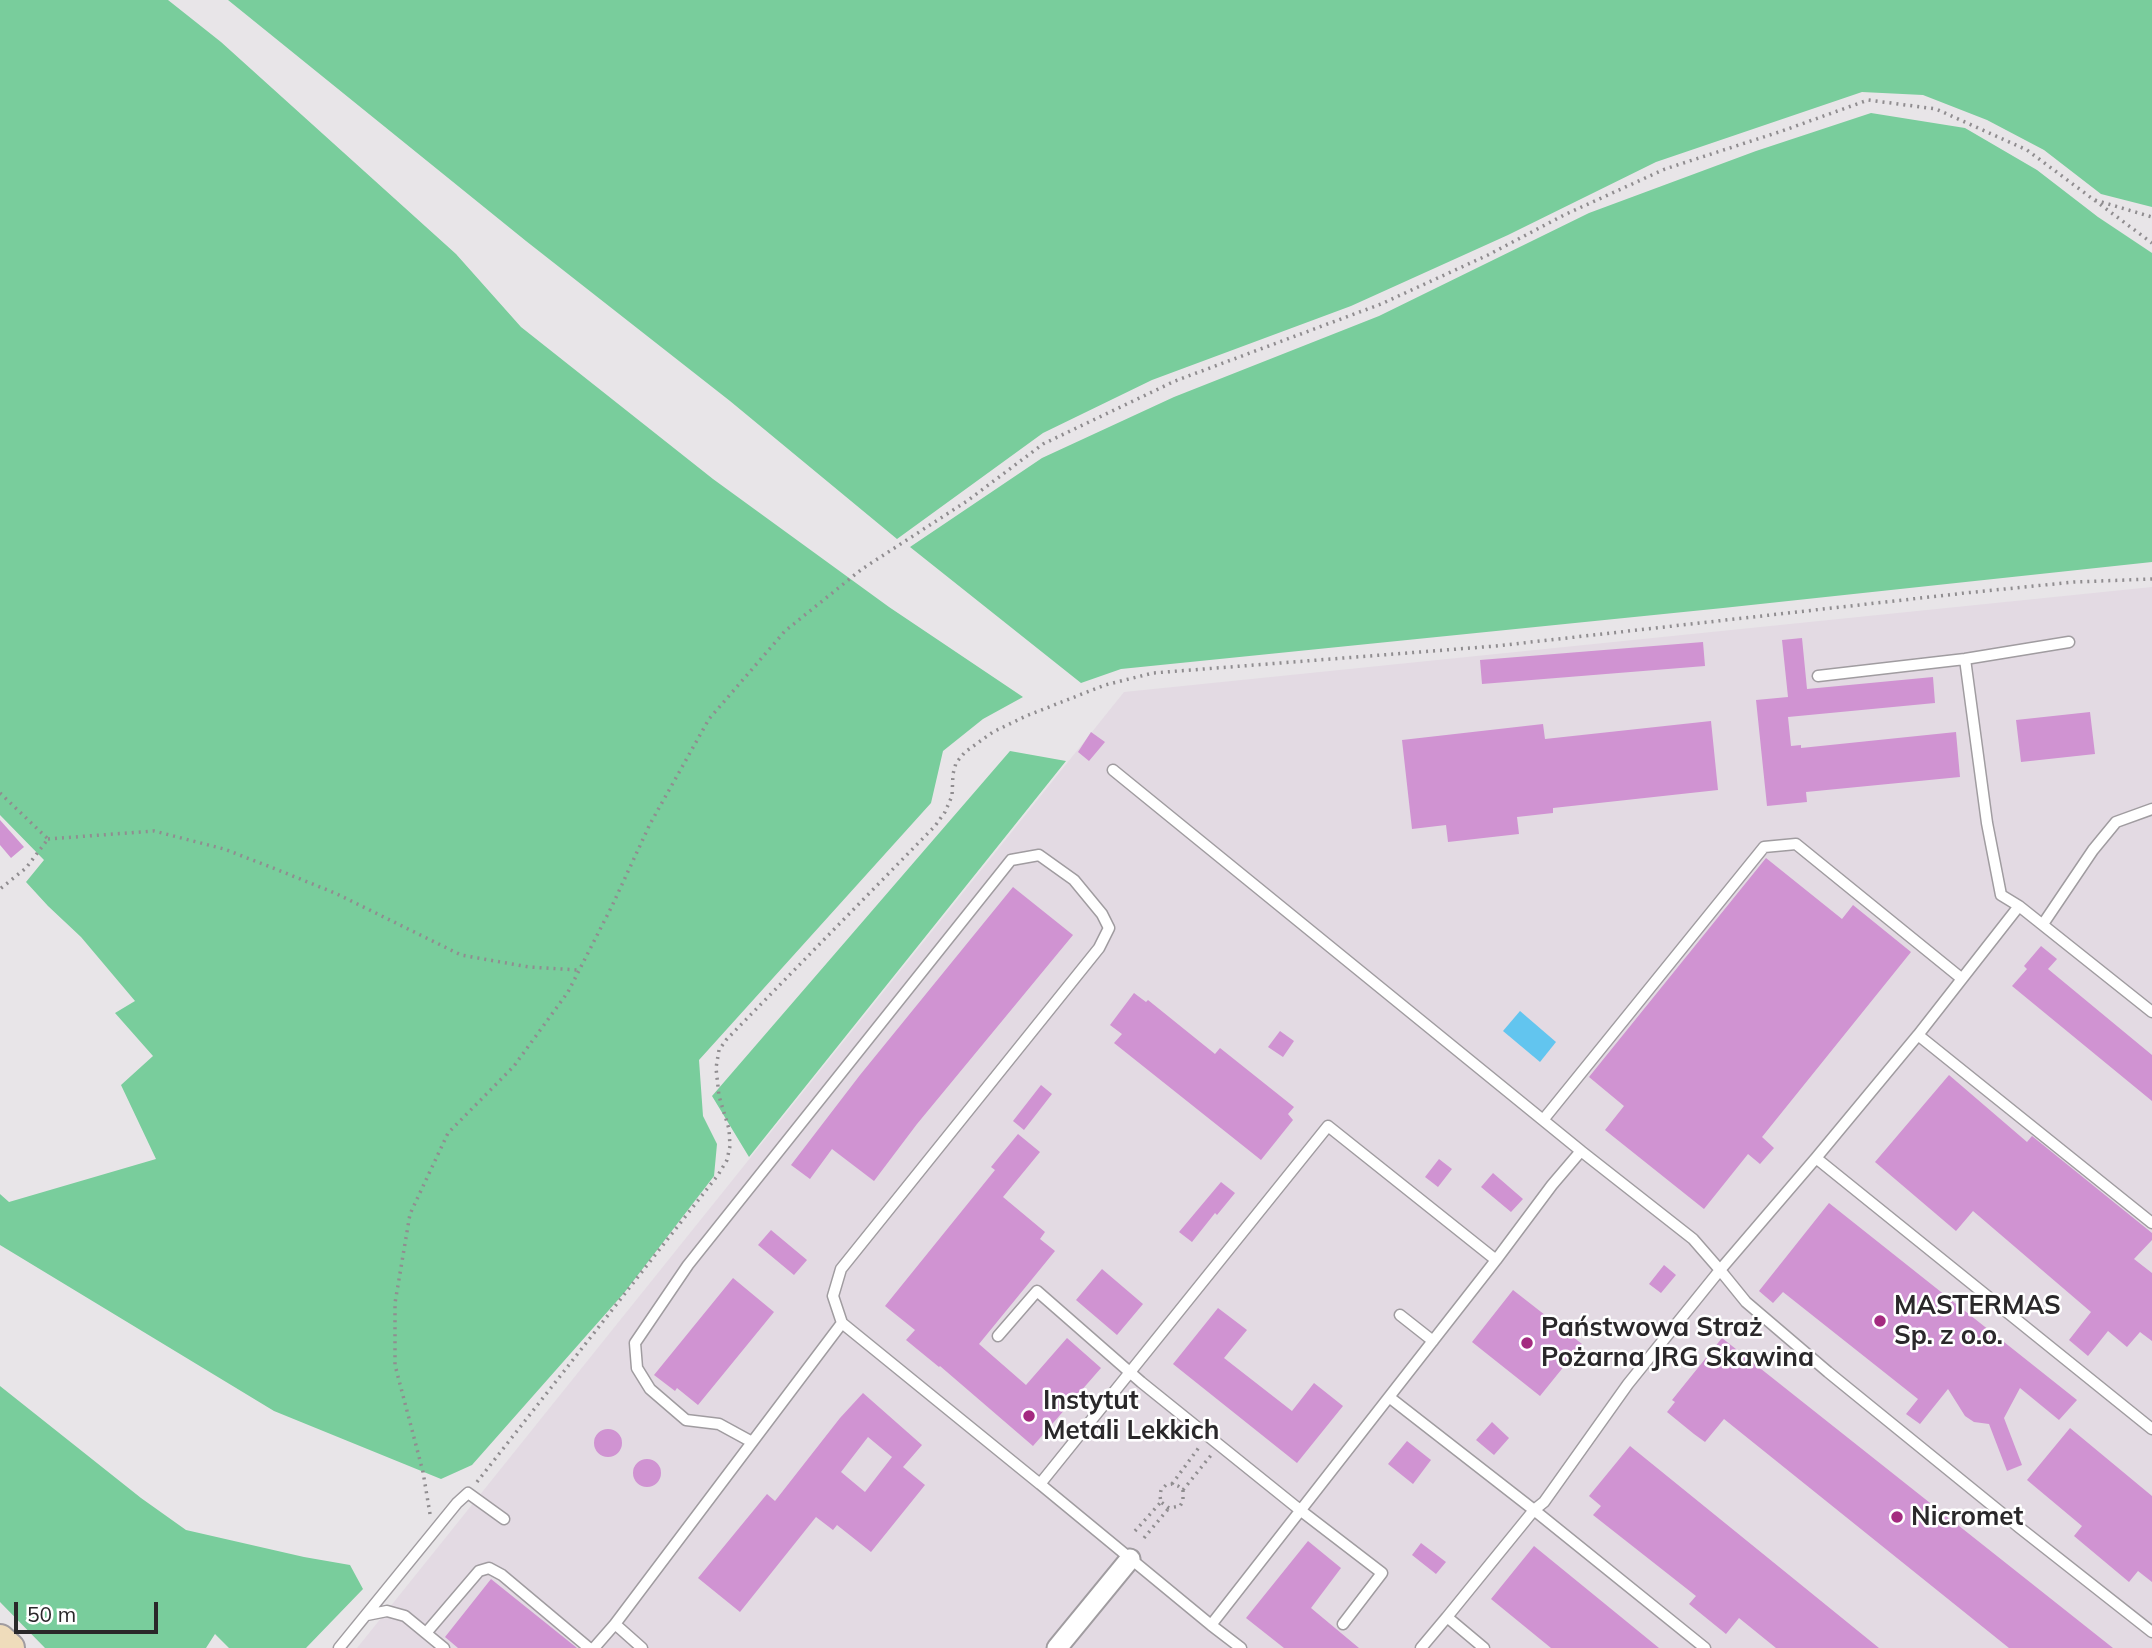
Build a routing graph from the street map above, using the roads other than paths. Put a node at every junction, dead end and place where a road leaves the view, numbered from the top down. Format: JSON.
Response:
{"nodes":[{"id":1,"x":2069,"y":642,"type":"dead end"},
{"id":2,"x":1965,"y":659,"type":"junction"},
{"id":3,"x":1818,"y":676,"type":"dead end"},
{"id":4,"x":1113,"y":770,"type":"dead end"},
{"id":5,"x":2152,"y":809,"type":"edge"},
{"id":6,"x":2019,"y":906,"type":"junction"},
{"id":7,"x":2043,"y":925,"type":"junction"},
{"id":8,"x":1961,"y":978,"type":"junction"},
{"id":9,"x":2150,"y":1006,"type":"edge"},
{"id":10,"x":1918,"y":1035,"type":"junction"},
{"id":11,"x":1544,"y":1120,"type":"junction"},
{"id":12,"x":1581,"y":1151,"type":"junction"},
{"id":13,"x":1816,"y":1158,"type":"junction"},
{"id":14,"x":2152,"y":1223,"type":"edge"},
{"id":15,"x":1496,"y":1260,"type":"junction"},
{"id":16,"x":1720,"y":1270,"type":"junction"},
{"id":17,"x":1401,"y":1315,"type":"dead end"},
{"id":18,"x":842,"y":1323,"type":"junction"},
{"id":19,"x":998,"y":1336,"type":"dead end"},
{"id":20,"x":1433,"y":1341,"type":"junction"},
{"id":21,"x":1131,"y":1373,"type":"junction"},
{"id":22,"x":1389,"y":1398,"type":"junction"},
{"id":23,"x":2152,"y":1429,"type":"edge"},
{"id":24,"x":752,"y":1442,"type":"junction"},
{"id":25,"x":1040,"y":1484,"type":"junction"},
{"id":26,"x":1300,"y":1510,"type":"junction"},
{"id":27,"x":1534,"y":1510,"type":"junction"},
{"id":28,"x":504,"y":1519,"type":"dead end"},
{"id":29,"x":1130,"y":1559,"type":"junction"},
{"id":30,"x":366,"y":1615,"type":"junction"},
{"id":31,"x":1447,"y":1618,"type":"junction"},
{"id":32,"x":615,"y":1624,"type":"junction"},
{"id":33,"x":1343,"y":1624,"type":"dead end"},
{"id":34,"x":1211,"y":1625,"type":"junction"},
{"id":35,"x":2152,"y":1632,"type":"edge"},
{"id":36,"x":426,"y":1633,"type":"junction"},
{"id":37,"x":0,"y":1639,"type":"edge"},
{"id":38,"x":1230,"y":1639,"type":"junction"},
{"id":39,"x":1703,"y":1647,"type":"edge"},
{"id":40,"x":10,"y":1648,"type":"edge"},
{"id":41,"x":339,"y":1648,"type":"edge"},
{"id":42,"x":444,"y":1648,"type":"edge"},
{"id":43,"x":591,"y":1648,"type":"edge"},
{"id":44,"x":642,"y":1648,"type":"edge"},
{"id":45,"x":1057,"y":1648,"type":"edge"},
{"id":46,"x":1223,"y":1648,"type":"edge"},
{"id":47,"x":1241,"y":1648,"type":"edge"},
{"id":48,"x":1421,"y":1648,"type":"edge"},
{"id":49,"x":1484,"y":1648,"type":"edge"}],
"edges":[{"from":1,"to":2,"type":"lane"},
{"from":2,"to":3,"type":"lane"},
{"from":2,"to":6,"type":"lane"},
{"from":4,"to":11,"type":"lane"},
{"from":5,"to":7,"type":"lane"},
{"from":6,"to":7,"type":"lane"},
{"from":6,"to":8,"type":"lane"},
{"from":7,"to":9,"type":"lane"},
{"from":8,"to":10,"type":"lane"},
{"from":8,"to":11,"type":"lane"},
{"from":10,"to":13,"type":"lane"},
{"from":10,"to":14,"type":"lane"},
{"from":11,"to":12,"type":"lane"},
{"from":12,"to":15,"type":"lane"},
{"from":12,"to":16,"type":"lane"},
{"from":13,"to":16,"type":"lane"},
{"from":13,"to":23,"type":"lane"},
{"from":15,"to":20,"type":"lane"},
{"from":15,"to":21,"type":"lane"},
{"from":16,"to":27,"type":"lane"},
{"from":16,"to":35,"type":"lane"},
{"from":17,"to":20,"type":"lane"},
{"from":18,"to":24,"type":"lane"},
{"from":18,"to":24,"type":"lane"},
{"from":18,"to":25,"type":"lane"},
{"from":19,"to":21,"type":"lane"},
{"from":20,"to":22,"type":"lane"},
{"from":21,"to":25,"type":"lane"},
{"from":21,"to":26,"type":"lane"},
{"from":22,"to":26,"type":"lane"},
{"from":22,"to":27,"type":"lane"},
{"from":24,"to":32,"type":"lane"},
{"from":25,"to":29,"type":"lane"},
{"from":26,"to":33,"type":"lane"},
{"from":26,"to":34,"type":"lane"},
{"from":27,"to":31,"type":"lane"},
{"from":27,"to":39,"type":"lane"},
{"from":28,"to":30,"type":"lane"},
{"from":29,"to":34,"type":"lane"},
{"from":29,"to":45,"type":"street"},
{"from":30,"to":36,"type":"lane"},
{"from":30,"to":41,"type":"lane"},
{"from":31,"to":48,"type":"lane"},
{"from":31,"to":49,"type":"lane"},
{"from":32,"to":43,"type":"lane"},
{"from":32,"to":44,"type":"lane"},
{"from":34,"to":38,"type":"lane"},
{"from":36,"to":42,"type":"lane"},
{"from":36,"to":43,"type":"lane"},
{"from":37,"to":40,"type":"main road"},
{"from":38,"to":46,"type":"lane"},
{"from":38,"to":47,"type":"lane"}]}
